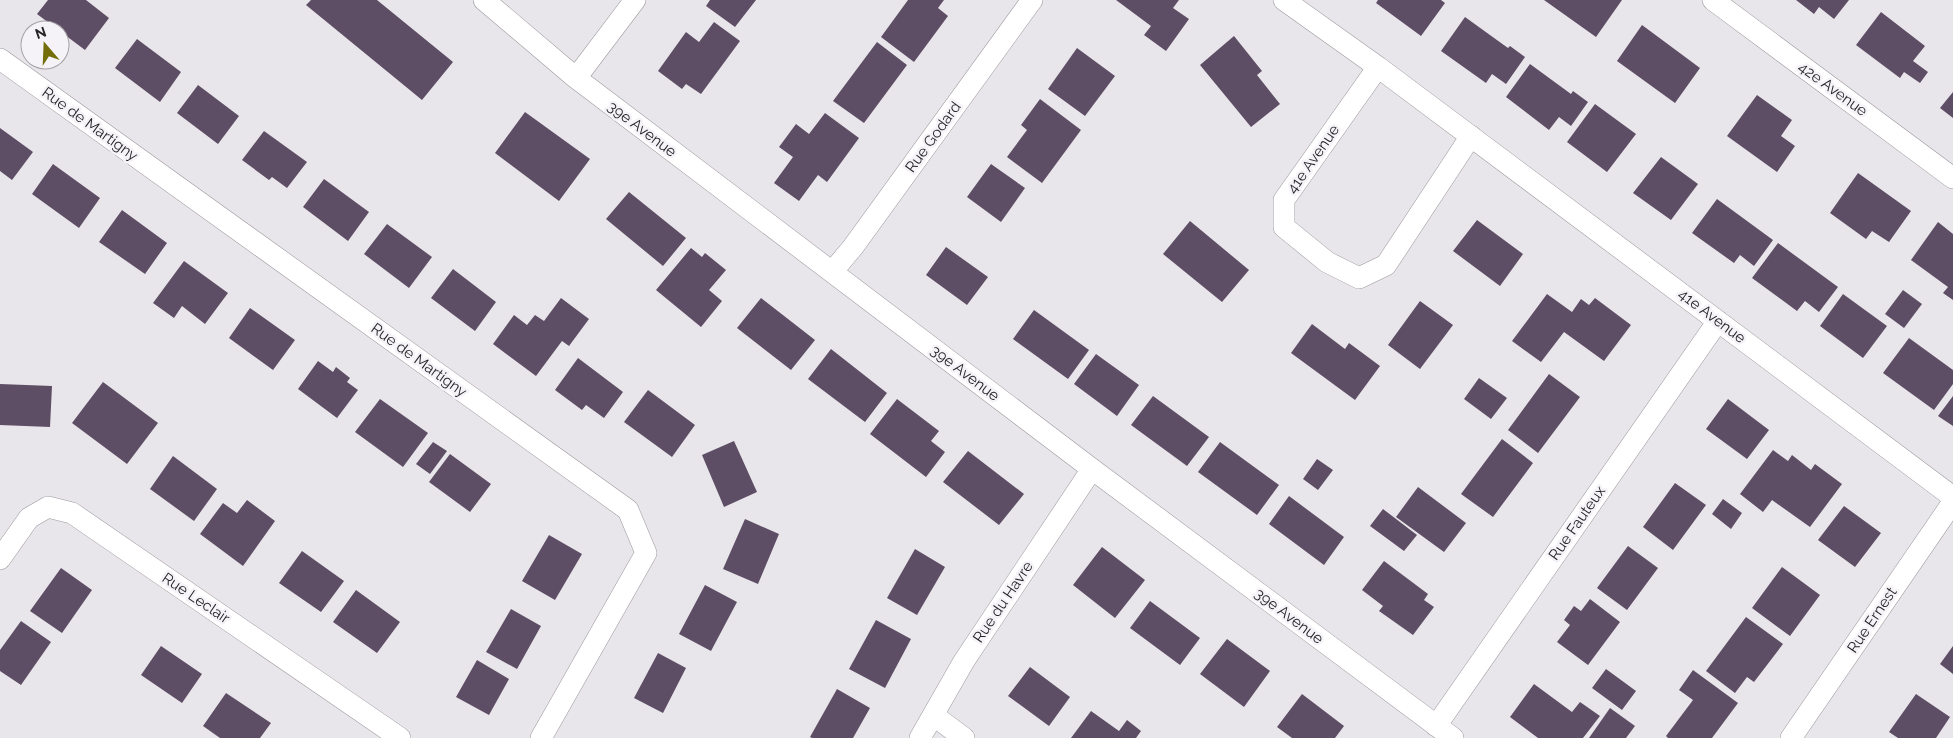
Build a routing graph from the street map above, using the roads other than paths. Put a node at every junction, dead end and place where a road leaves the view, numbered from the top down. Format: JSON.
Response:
{"nodes":[{"id":1,"x":484,"y":0,"type":"edge"},
{"id":2,"x":635,"y":0,"type":"edge"},
{"id":3,"x":1032,"y":0,"type":"edge"},
{"id":4,"x":1284,"y":0,"type":"edge"},
{"id":5,"x":1713,"y":0,"type":"edge"},
{"id":6,"x":0,"y":59,"type":"edge"},
{"id":7,"x":1378,"y":67,"type":"junction"},
{"id":8,"x":576,"y":78,"type":"junction"},
{"id":9,"x":1471,"y":136,"type":"junction"},
{"id":10,"x":1953,"y":178,"type":"edge"},
{"id":11,"x":832,"y":272,"type":"junction"},
{"id":12,"x":1718,"y":321,"type":"junction"},
{"id":13,"x":1092,"y":469,"type":"junction"},
{"id":14,"x":1953,"y":497,"type":"edge"},
{"id":15,"x":1953,"y":502,"type":"edge"},
{"id":16,"x":0,"y":559,"type":"edge"},
{"id":17,"x":933,"y":715,"type":"junction"},
{"id":18,"x":1445,"y":732,"type":"edge"},
{"id":19,"x":400,"y":738,"type":"edge"},
{"id":20,"x":541,"y":738,"type":"edge"},
{"id":21,"x":920,"y":738,"type":"edge"},
{"id":22,"x":964,"y":738,"type":"edge"},
{"id":23,"x":1791,"y":738,"type":"edge"}],
"edges":[{"from":1,"to":8,"type":"street","name":"39e Avenue"},
{"from":2,"to":8,"type":"street"},
{"from":3,"to":11,"type":"street","name":"Rue Godard"},
{"from":4,"to":7,"type":"street","name":"41e Avenue"},
{"from":5,"to":10,"type":"street","name":"42e Avenue"},
{"from":6,"to":20,"type":"street","name":"Rue de Martigny"},
{"from":7,"to":9,"type":"street","name":"41e Avenue"},
{"from":7,"to":9,"type":"street","name":"41e Avenue"},
{"from":8,"to":11,"type":"street","name":"39e Avenue"},
{"from":9,"to":12,"type":"street","name":"41e Avenue"},
{"from":11,"to":13,"type":"street","name":"39e Avenue"},
{"from":12,"to":14,"type":"street","name":"41e Avenue"},
{"from":12,"to":18,"type":"street","name":"Rue Fauteux"},
{"from":13,"to":17,"type":"street","name":"Rue du Havre"},
{"from":13,"to":18,"type":"street","name":"39e Avenue"},
{"from":15,"to":23,"type":"street","name":"Rue Ernest"},
{"from":16,"to":19,"type":"street","name":"Rue Leclair"},
{"from":17,"to":21,"type":"street","name":"Rue du Havre"},
{"from":17,"to":22,"type":"street"}]}
